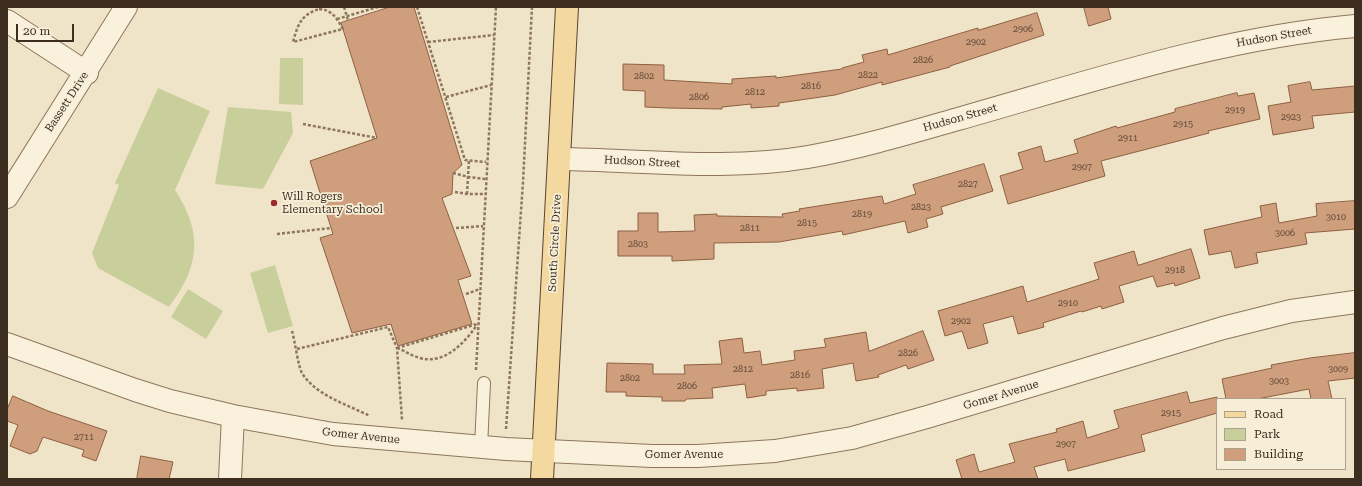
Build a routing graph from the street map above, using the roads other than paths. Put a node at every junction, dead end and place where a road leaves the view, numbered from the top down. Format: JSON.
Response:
{"nodes":[{"id":1,"x":126,"y":7,"type":"edge"},
{"id":2,"x":567,"y":7,"type":"edge"},
{"id":3,"x":7,"y":21,"type":"edge"},
{"id":4,"x":1355,"y":26,"type":"edge"},
{"id":5,"x":87,"y":73,"type":"junction"},
{"id":6,"x":559,"y":159,"type":"junction"},
{"id":7,"x":7,"y":197,"type":"edge"},
{"id":8,"x":1355,"y":302,"type":"edge"},
{"id":9,"x":7,"y":344,"type":"edge"},
{"id":10,"x":484,"y":383,"type":"dead end"},
{"id":11,"x":233,"y":416,"type":"junction"},
{"id":12,"x":481,"y":447,"type":"junction"},
{"id":13,"x":544,"y":451,"type":"junction"},
{"id":14,"x":230,"y":479,"type":"edge"},
{"id":15,"x":542,"y":479,"type":"edge"}],
"edges":[{"from":1,"to":5,"type":"street","name":"Bassett Drive"},
{"from":2,"to":6,"type":"main road","name":"South Circle Drive"},
{"from":3,"to":5,"type":"street"},
{"from":4,"to":6,"type":"street","name":"Hudson Street"},
{"from":5,"to":7,"type":"street","name":"Bassett Drive"},
{"from":6,"to":13,"type":"main road","name":"South Circle Drive"},
{"from":8,"to":13,"type":"street","name":"Gomer Avenue"},
{"from":9,"to":11,"type":"street","name":"Gomer Avenue"},
{"from":10,"to":12,"type":"lane"},
{"from":11,"to":12,"type":"street","name":"Gomer Avenue"},
{"from":11,"to":14,"type":"street"},
{"from":12,"to":13,"type":"street","name":"Gomer Avenue"},
{"from":13,"to":15,"type":"main road","name":"South Circle Drive"}]}
